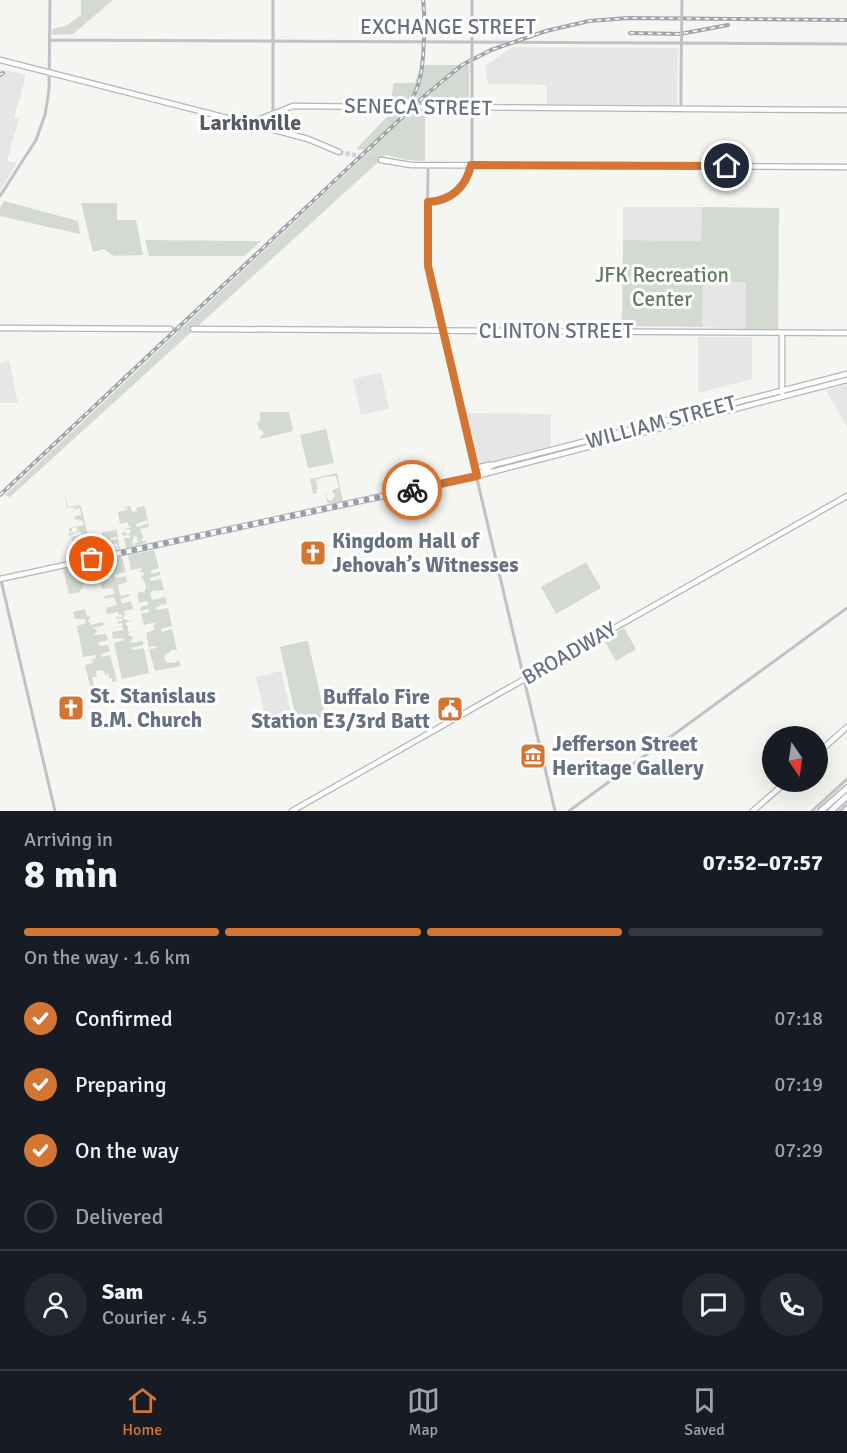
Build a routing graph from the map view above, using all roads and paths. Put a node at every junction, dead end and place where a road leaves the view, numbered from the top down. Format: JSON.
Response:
{"nodes":[{"id":1,"x":50,"y":0,"type":"edge"},
{"id":2,"x":273,"y":0,"type":"edge"},
{"id":3,"x":472,"y":0,"type":"edge"},
{"id":4,"x":682,"y":0,"type":"edge"},
{"id":5,"x":50,"y":40,"type":"junction"},
{"id":6,"x":273,"y":41,"type":"junction"},
{"id":7,"x":847,"y":44,"type":"edge"},
{"id":8,"x":0,"y":60,"type":"edge"},
{"id":9,"x":49,"y":72,"type":"junction"},
{"id":10,"x":472,"y":108,"type":"junction"},
{"id":11,"x":681,"y":108,"type":"junction"},
{"id":12,"x":847,"y":110,"type":"edge"},
{"id":13,"x":273,"y":114,"type":"junction"},
{"id":14,"x":248,"y":124,"type":"junction"},
{"id":15,"x":339,"y":152,"type":"tunnel mouth"},
{"id":16,"x":381,"y":160,"type":"tunnel mouth"},
{"id":17,"x":428,"y":165,"type":"junction"},
{"id":18,"x":471,"y":165,"type":"junction"},
{"id":19,"x":847,"y":167,"type":"edge"},
{"id":20,"x":0,"y":196,"type":"edge"},
{"id":21,"x":428,"y":202,"type":"junction"},
{"id":22,"x":0,"y":328,"type":"edge"},
{"id":23,"x":170,"y":329,"type":"tunnel mouth"},
{"id":24,"x":193,"y":329,"type":"tunnel mouth"},
{"id":25,"x":442,"y":330,"type":"junction"},
{"id":26,"x":782,"y":333,"type":"junction"},
{"id":27,"x":847,"y":333,"type":"edge"},
{"id":28,"x":847,"y":374,"type":"edge"},
{"id":29,"x":847,"y":380,"type":"edge"},
{"id":30,"x":782,"y":391,"type":"junction"},
{"id":31,"x":782,"y":397,"type":"junction"},
{"id":32,"x":493,"y":465,"type":"junction"},
{"id":33,"x":475,"y":468,"type":"junction"},
{"id":34,"x":477,"y":476,"type":"junction"},
{"id":35,"x":847,"y":496,"type":"edge"},
{"id":36,"x":0,"y":578,"type":"edge"},
{"id":37,"x":847,"y":608,"type":"edge"},
{"id":38,"x":525,"y":679,"type":"junction"},
{"id":39,"x":847,"y":727,"type":"edge"},
{"id":40,"x":828,"y":744,"type":"edge"},
{"id":41,"x":847,"y":779,"type":"edge"},
{"id":42,"x":847,"y":788,"type":"edge"},
{"id":43,"x":775,"y":792,"type":"edge"},
{"id":44,"x":847,"y":797,"type":"edge"},
{"id":45,"x":847,"y":804,"type":"edge"},
{"id":46,"x":838,"y":808,"type":"edge"},
{"id":47,"x":55,"y":811,"type":"edge"},
{"id":48,"x":292,"y":811,"type":"edge"},
{"id":49,"x":555,"y":811,"type":"edge"},
{"id":50,"x":569,"y":811,"type":"edge"},
{"id":51,"x":753,"y":811,"type":"edge"},
{"id":52,"x":812,"y":811,"type":"edge"},
{"id":53,"x":821,"y":811,"type":"edge"},
{"id":54,"x":831,"y":811,"type":"edge"}],
"edges":[{"from":1,"to":5,"type":"street"},
{"from":2,"to":6,"type":"street"},
{"from":3,"to":10,"type":"street","bridge":true},
{"from":4,"to":11,"type":"street","bridge":true},
{"from":5,"to":6,"type":"street","name":"EXCHANGE STREET"},
{"from":5,"to":9,"type":"street"},
{"from":6,"to":7,"type":"street","name":"EXCHANGE STREET"},
{"from":6,"to":13,"type":"street"},
{"from":8,"to":9,"type":"main road"},
{"from":9,"to":14,"type":"main road"},
{"from":9,"to":20,"type":"street"},
{"from":10,"to":11,"type":"main road","name":"SENECA STREET"},
{"from":10,"to":13,"type":"main road","name":"SENECA STREET","bridge":true},
{"from":10,"to":18,"type":"street"},
{"from":11,"to":12,"type":"main road","name":"SENECA STREET"},
{"from":13,"to":14,"type":"main road","name":"SENECA STREET"},
{"from":14,"to":15,"type":"main road"},
{"from":16,"to":17,"type":"main road"},
{"from":17,"to":18,"type":"main road"},
{"from":17,"to":21,"type":"street"},
{"from":18,"to":19,"type":"main road"},
{"from":18,"to":21,"type":"street"},
{"from":21,"to":25,"type":"street"},
{"from":22,"to":23,"type":"main road"},
{"from":24,"to":25,"type":"main road","name":"CLINTON STREET"},
{"from":25,"to":26,"type":"main road","name":"CLINTON STREET"},
{"from":25,"to":33,"type":"street"},
{"from":26,"to":27,"type":"main road","name":"CLINTON STREET"},
{"from":26,"to":30,"type":"main road"},
{"from":28,"to":30,"type":"main road","name":"WILLIAM STREET"},
{"from":29,"to":31,"type":"main road","name":"WILLIAM STREET"},
{"from":30,"to":31,"type":"main road"},
{"from":30,"to":32,"type":"main road","name":"WILLIAM STREET"},
{"from":31,"to":34,"type":"main road","name":"WILLIAM STREET"},
{"from":32,"to":33,"type":"main road"},
{"from":32,"to":34,"type":"main road","name":"WILLIAM STREET"},
{"from":33,"to":34,"type":"street"},
{"from":34,"to":36,"type":"main road","name":"WILLIAM STREET"},
{"from":34,"to":38,"type":"street"},
{"from":35,"to":38,"type":"main road","name":"BROADWAY"},
{"from":36,"to":47,"type":"street"},
{"from":37,"to":50,"type":"street"},
{"from":38,"to":48,"type":"main road","name":"BROADWAY"},
{"from":38,"to":49,"type":"street"},
{"from":39,"to":40,"type":"main road"},
{"from":41,"to":52,"type":"street"},
{"from":42,"to":53,"type":"highway"},
{"from":43,"to":51,"type":"main road"},
{"from":44,"to":46,"type":"highway"},
{"from":45,"to":46,"type":"street"},
{"from":46,"to":54,"type":"highway"}]}
